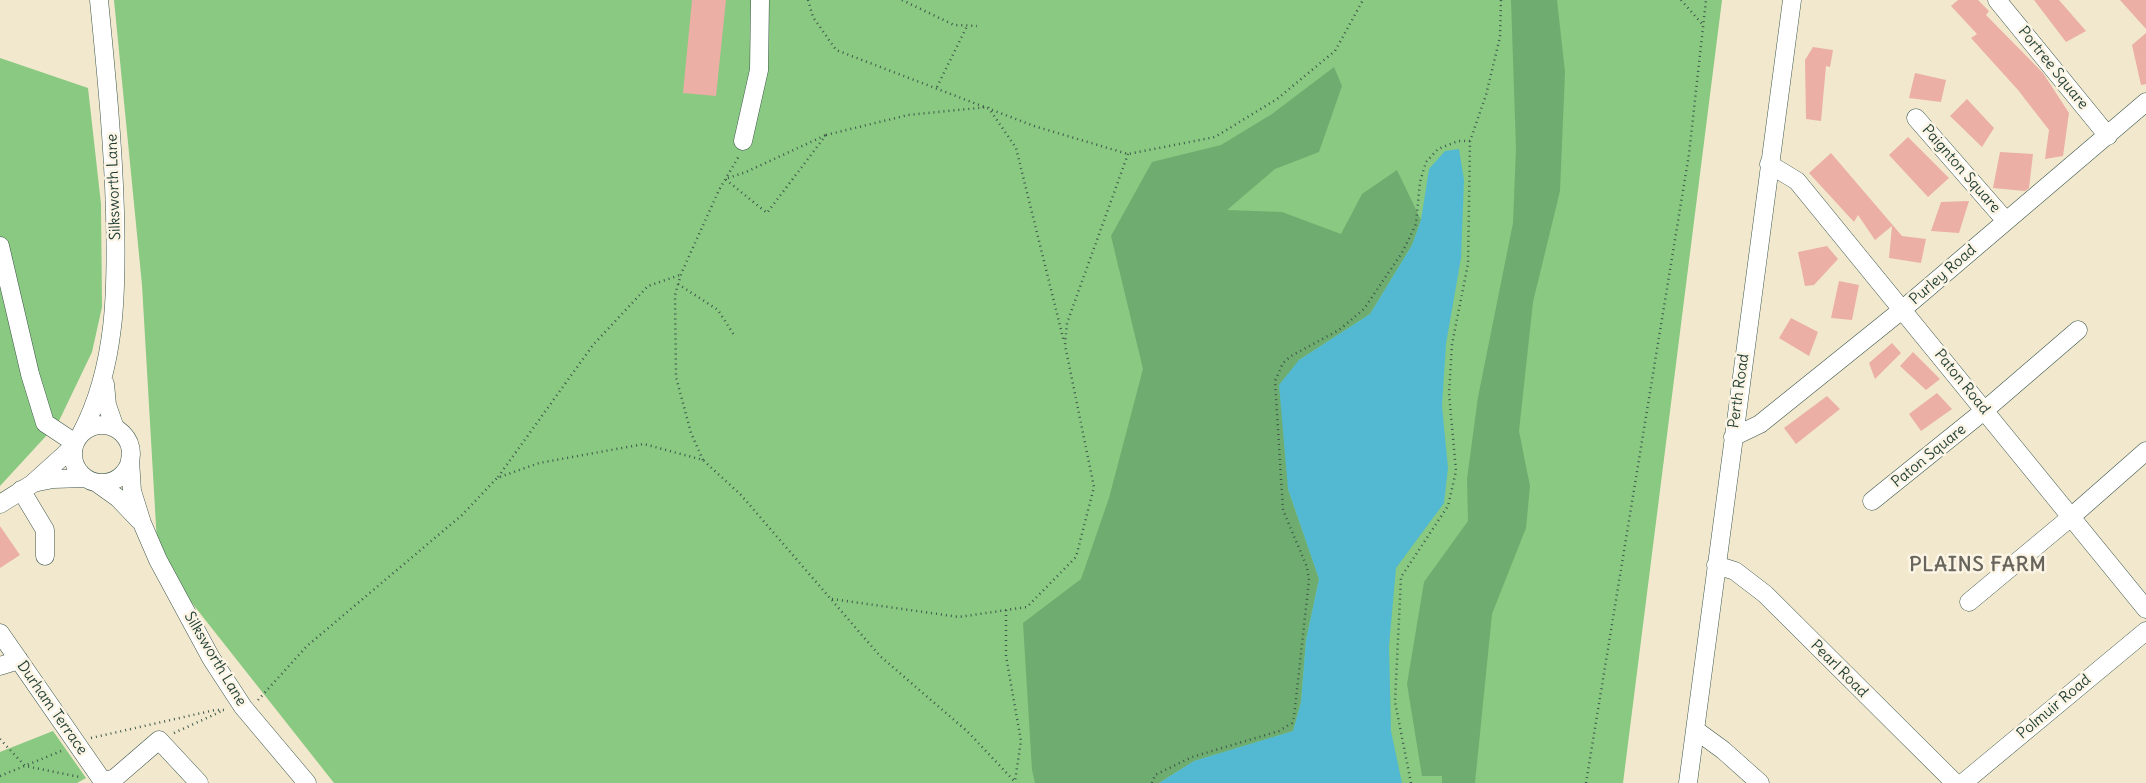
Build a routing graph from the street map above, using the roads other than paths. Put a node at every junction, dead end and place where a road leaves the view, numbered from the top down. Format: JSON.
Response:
{"nodes":[{"id":1,"x":99,"y":0,"type":"edge"},
{"id":2,"x":760,"y":0,"type":"edge"},
{"id":3,"x":1792,"y":0,"type":"edge"},
{"id":4,"x":1997,"y":0,"type":"edge"},
{"id":5,"x":2146,"y":102,"type":"edge"},
{"id":6,"x":1916,"y":118,"type":"dead end"},
{"id":7,"x":2108,"y":136,"type":"junction"},
{"id":8,"x":743,"y":141,"type":"road end"},
{"id":9,"x":1769,"y":164,"type":"junction"},
{"id":10,"x":2006,"y":220,"type":"junction"},
{"id":11,"x":0,"y":246,"type":"edge"},
{"id":12,"x":1903,"y":309,"type":"junction"},
{"id":13,"x":2078,"y":330,"type":"dead end"},
{"id":14,"x":104,"y":373,"type":"junction"},
{"id":15,"x":1985,"y":410,"type":"junction"},
{"id":16,"x":115,"y":428,"type":"junction"},
{"id":17,"x":1733,"y":437,"type":"junction"},
{"id":18,"x":76,"y":441,"type":"junction"},
{"id":19,"x":2146,"y":451,"type":"edge"},
{"id":20,"x":130,"y":460,"type":"junction"},
{"id":21,"x":91,"y":480,"type":"junction"},
{"id":22,"x":26,"y":487,"type":"junction"},
{"id":23,"x":1872,"y":501,"type":"dead end"},
{"id":24,"x":0,"y":504,"type":"edge"},
{"id":25,"x":2071,"y":518,"type":"junction"},
{"id":26,"x":142,"y":523,"type":"junction"},
{"id":27,"x":45,"y":556,"type":"dead end"},
{"id":28,"x":1716,"y":565,"type":"junction"},
{"id":29,"x":1969,"y":602,"type":"dead end"},
{"id":30,"x":2146,"y":609,"type":"edge"},
{"id":31,"x":2146,"y":632,"type":"edge"},
{"id":32,"x":0,"y":633,"type":"edge"},
{"id":33,"x":18,"y":660,"type":"junction"},
{"id":34,"x":0,"y":666,"type":"edge"},
{"id":35,"x":1697,"y":731,"type":"junction"},
{"id":36,"x":103,"y":783,"type":"edge"},
{"id":37,"x":199,"y":783,"type":"edge"},
{"id":38,"x":307,"y":783,"type":"edge"},
{"id":39,"x":1688,"y":783,"type":"edge"},
{"id":40,"x":1760,"y":783,"type":"edge"},
{"id":41,"x":1955,"y":783,"type":"edge"},
{"id":42,"x":1963,"y":783,"type":"edge"}],
"edges":[{"from":1,"to":14,"type":"street","name":"Silksworth Lane"},
{"from":2,"to":8,"type":"street"},
{"from":3,"to":9,"type":"street","name":"Perth Road"},
{"from":4,"to":7,"type":"street","name":"Portree Square"},
{"from":5,"to":7,"type":"street","name":"Purley Road"},
{"from":6,"to":10,"type":"street","name":"Paignton Square"},
{"from":7,"to":10,"type":"street","name":"Purley Road"},
{"from":9,"to":12,"type":"street","name":"Paton Road"},
{"from":9,"to":17,"type":"street","name":"Perth Road"},
{"from":10,"to":12,"type":"street","name":"Purley Road"},
{"from":11,"to":18,"type":"street"},
{"from":12,"to":15,"type":"street","name":"Paton Road"},
{"from":12,"to":17,"type":"street","name":"Purley Road"},
{"from":13,"to":15,"type":"street","name":"Paton Square"},
{"from":14,"to":16,"type":"street","name":"Silksworth Lane"},
{"from":14,"to":18,"type":"street","name":"Silksworth Lane"},
{"from":15,"to":23,"type":"street","name":"Paton Square"},
{"from":15,"to":25,"type":"street","name":"Paton Road"},
{"from":16,"to":18,"type":"street"},
{"from":16,"to":20,"type":"street","name":"Silksworth Lane"},
{"from":17,"to":28,"type":"street","name":"Perth Road"},
{"from":18,"to":21,"type":"street","name":"Silksworth Lane"},
{"from":18,"to":22,"type":"street"},
{"from":19,"to":25,"type":"street"},
{"from":20,"to":21,"type":"street"},
{"from":20,"to":26,"type":"street","name":"Silksworth Lane"},
{"from":21,"to":22,"type":"street"},
{"from":21,"to":26,"type":"street","name":"Silksworth Lane"},
{"from":22,"to":24,"type":"street"},
{"from":22,"to":27,"type":"street"},
{"from":25,"to":29,"type":"street"},
{"from":25,"to":30,"type":"street","name":"Paton Road"},
{"from":26,"to":38,"type":"street","name":"Silksworth Lane"},
{"from":28,"to":35,"type":"street","name":"Perth Road"},
{"from":28,"to":41,"type":"street","name":"Pearl Road"},
{"from":31,"to":42,"type":"street","name":"Polmuir Road"},
{"from":32,"to":33,"type":"street","name":"Durham Terrace"},
{"from":33,"to":34,"type":"street"},
{"from":33,"to":36,"type":"street","name":"Durham Terrace"},
{"from":35,"to":39,"type":"street","name":"Perth Road"},
{"from":35,"to":40,"type":"street"},
{"from":36,"to":37,"type":"street"}]}
